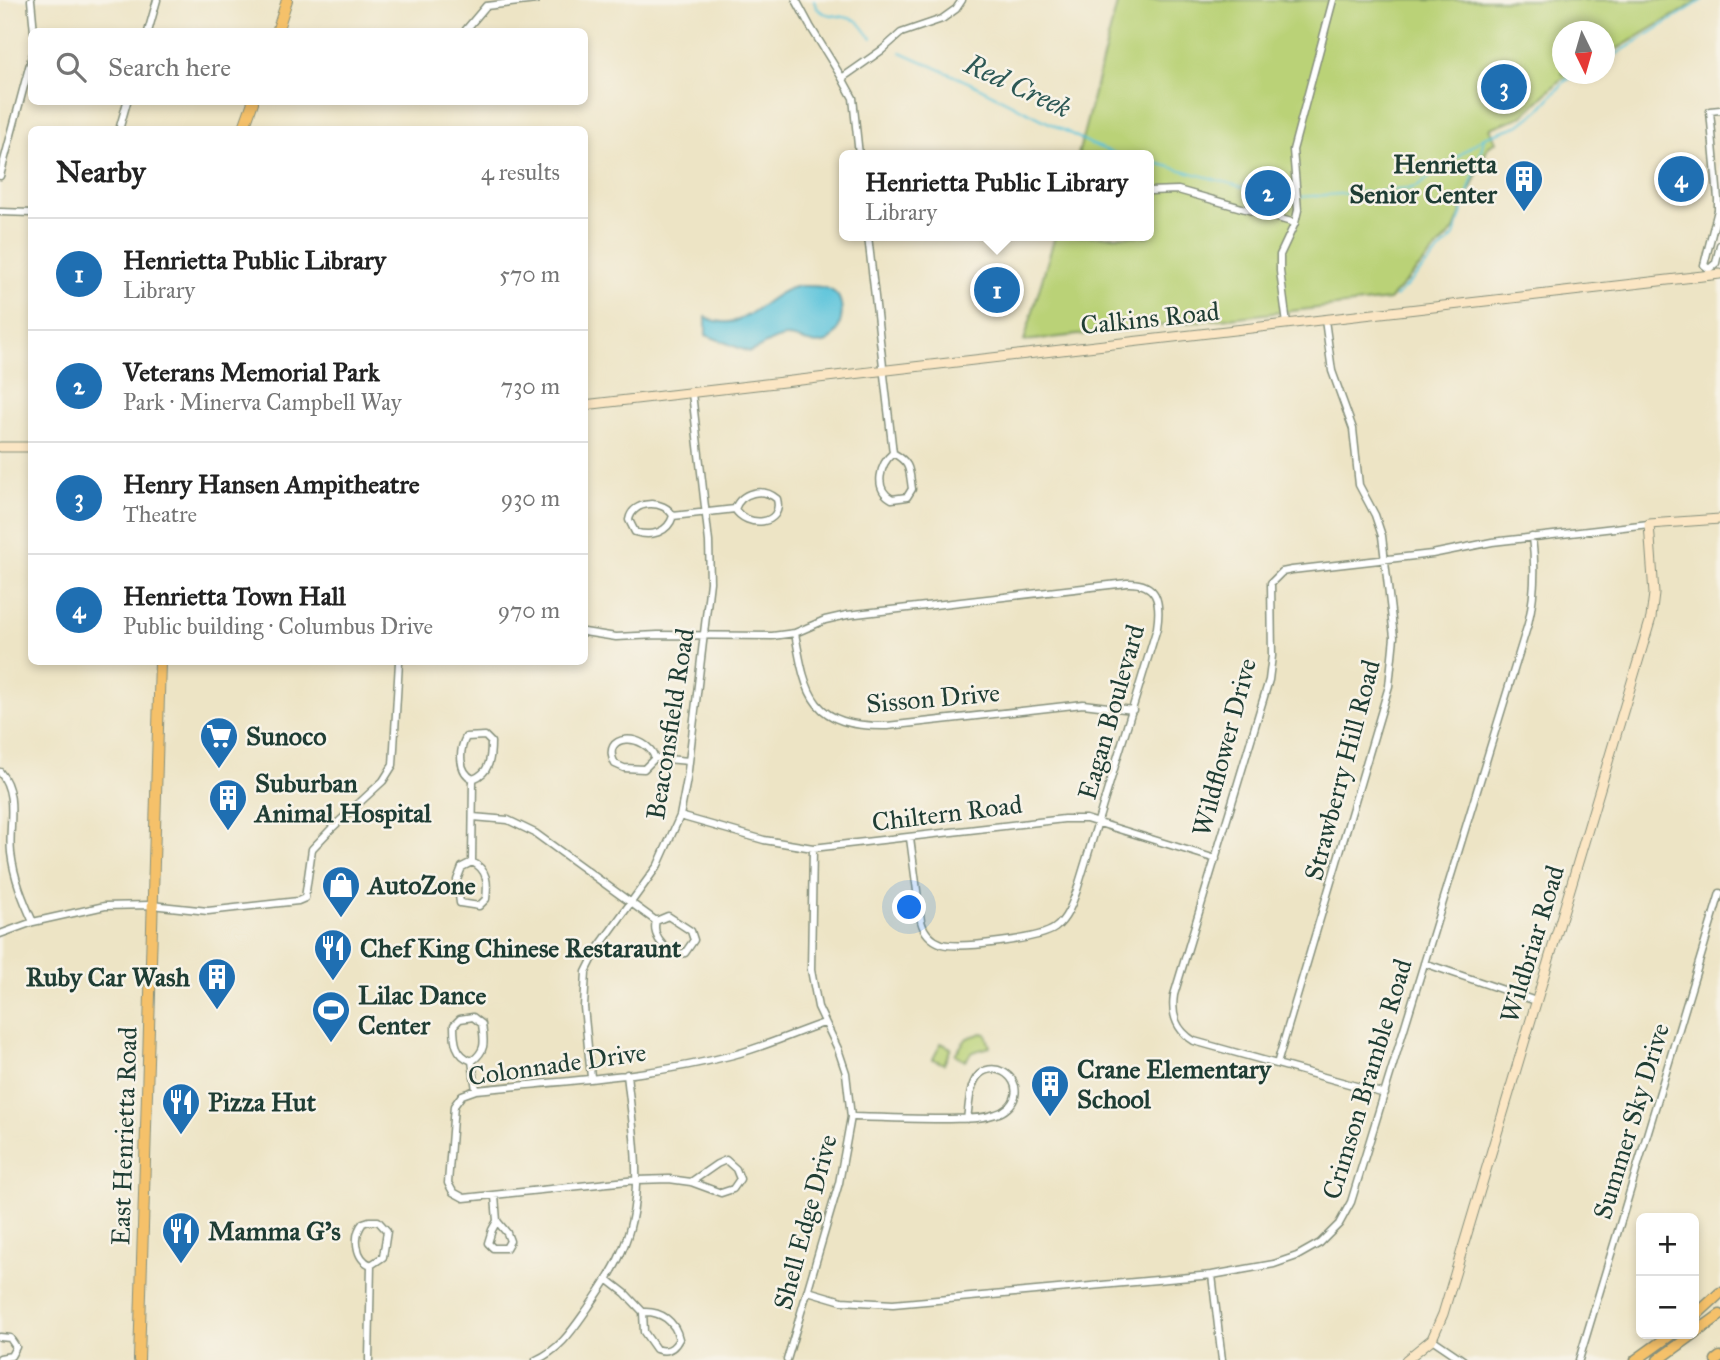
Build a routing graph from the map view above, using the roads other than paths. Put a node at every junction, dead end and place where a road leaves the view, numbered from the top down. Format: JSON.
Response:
{"nodes":[{"id":1,"x":31,"y":0,"type":"edge"},
{"id":2,"x":157,"y":0,"type":"edge"},
{"id":3,"x":287,"y":0,"type":"edge"},
{"id":4,"x":536,"y":0,"type":"edge"},
{"id":5,"x":796,"y":0,"type":"edge"},
{"id":6,"x":962,"y":0,"type":"edge"},
{"id":7,"x":1333,"y":0,"type":"edge"},
{"id":8,"x":34,"y":28,"type":"edge"},
{"id":9,"x":149,"y":28,"type":"edge"},
{"id":10,"x":278,"y":28,"type":"edge"},
{"id":11,"x":467,"y":28,"type":"edge"},
{"id":12,"x":28,"y":71,"type":"edge"},
{"id":13,"x":842,"y":78,"type":"junction"},
{"id":14,"x":126,"y":105,"type":"edge"},
{"id":15,"x":252,"y":105,"type":"edge"},
{"id":16,"x":1720,"y":110,"type":"edge"},
{"id":17,"x":120,"y":126,"type":"edge"},
{"id":18,"x":244,"y":126,"type":"edge"},
{"id":19,"x":858,"y":150,"type":"edge"},
{"id":20,"x":0,"y":176,"type":"edge"},
{"id":21,"x":1154,"y":191,"type":"edge"},
{"id":22,"x":0,"y":212,"type":"edge"},
{"id":23,"x":28,"y":213,"type":"edge"},
{"id":24,"x":1295,"y":223,"type":"junction"},
{"id":25,"x":869,"y":241,"type":"edge"},
{"id":26,"x":1720,"y":246,"type":"edge"},
{"id":27,"x":1709,"y":272,"type":"junction"},
{"id":28,"x":1720,"y":274,"type":"edge"},
{"id":29,"x":1325,"y":320,"type":"junction"},
{"id":30,"x":1287,"y":324,"type":"junction"},
{"id":31,"x":885,"y":369,"type":"junction"},
{"id":32,"x":692,"y":393,"type":"junction"},
{"id":33,"x":588,"y":405,"type":"edge"},
{"id":34,"x":0,"y":447,"type":"edge"},
{"id":35,"x":28,"y":447,"type":"edge"},
{"id":36,"x":892,"y":453,"type":"junction"},
{"id":37,"x":735,"y":509,"type":"junction"},
{"id":38,"x":705,"y":513,"type":"junction"},
{"id":39,"x":673,"y":516,"type":"junction"},
{"id":40,"x":1720,"y":519,"type":"edge"},
{"id":41,"x":1649,"y":524,"type":"junction"},
{"id":42,"x":1532,"y":537,"type":"junction"},
{"id":43,"x":1386,"y":560,"type":"junction"},
{"id":44,"x":588,"y":633,"type":"edge"},
{"id":45,"x":795,"y":633,"type":"junction"},
{"id":46,"x":704,"y":636,"type":"junction"},
{"id":47,"x":160,"y":665,"type":"edge"},
{"id":48,"x":399,"y":665,"type":"edge"},
{"id":49,"x":1133,"y":710,"type":"junction"},
{"id":50,"x":655,"y":758,"type":"junction"},
{"id":51,"x":689,"y":761,"type":"junction"},
{"id":52,"x":0,"y":772,"type":"edge"},
{"id":53,"x":473,"y":779,"type":"junction"},
{"id":54,"x":680,"y":816,"type":"junction"},
{"id":55,"x":472,"y":817,"type":"junction"},
{"id":56,"x":1098,"y":822,"type":"junction"},
{"id":57,"x":910,"y":838,"type":"junction"},
{"id":58,"x":813,"y":848,"type":"junction"},
{"id":59,"x":1216,"y":859,"type":"junction"},
{"id":60,"x":472,"y":862,"type":"junction"},
{"id":61,"x":1720,"y":893,"type":"edge"},
{"id":62,"x":631,"y":903,"type":"junction"},
{"id":63,"x":152,"y":905,"type":"junction"},
{"id":64,"x":656,"y":921,"type":"junction"},
{"id":65,"x":33,"y":922,"type":"junction"},
{"id":66,"x":0,"y":934,"type":"edge"},
{"id":67,"x":1424,"y":963,"type":"junction"},
{"id":68,"x":1536,"y":1001,"type":"junction"},
{"id":69,"x":824,"y":1023,"type":"junction"},
{"id":70,"x":472,"y":1061,"type":"junction"},
{"id":71,"x":1277,"y":1064,"type":"junction"},
{"id":72,"x":627,"y":1074,"type":"junction"},
{"id":73,"x":591,"y":1077,"type":"junction"},
{"id":74,"x":476,"y":1090,"type":"junction"},
{"id":75,"x":1385,"y":1094,"type":"junction"},
{"id":76,"x":851,"y":1117,"type":"junction"},
{"id":77,"x":967,"y":1119,"type":"junction"},
{"id":78,"x":637,"y":1180,"type":"junction"},
{"id":79,"x":691,"y":1182,"type":"junction"},
{"id":80,"x":495,"y":1196,"type":"junction"},
{"id":81,"x":497,"y":1221,"type":"dead end"},
{"id":82,"x":371,"y":1265,"type":"junction"},
{"id":83,"x":1212,"y":1275,"type":"junction"},
{"id":84,"x":607,"y":1279,"type":"junction"},
{"id":85,"x":808,"y":1291,"type":"junction"},
{"id":86,"x":1720,"y":1293,"type":"edge"},
{"id":87,"x":643,"y":1312,"type":"junction"},
{"id":88,"x":1699,"y":1312,"type":"edge"},
{"id":89,"x":1720,"y":1315,"type":"edge"},
{"id":90,"x":0,"y":1337,"type":"edge"},
{"id":91,"x":1432,"y":1339,"type":"junction"},
{"id":92,"x":1665,"y":1339,"type":"edge"},
{"id":93,"x":0,"y":1357,"type":"edge"},
{"id":94,"x":139,"y":1360,"type":"edge"},
{"id":95,"x":369,"y":1360,"type":"edge"},
{"id":96,"x":536,"y":1360,"type":"edge"},
{"id":97,"x":787,"y":1360,"type":"edge"},
{"id":98,"x":1222,"y":1360,"type":"edge"},
{"id":99,"x":1406,"y":1360,"type":"edge"},
{"id":100,"x":1463,"y":1360,"type":"edge"},
{"id":101,"x":1579,"y":1360,"type":"edge"},
{"id":102,"x":1636,"y":1360,"type":"edge"},
{"id":103,"x":1658,"y":1360,"type":"edge"}],
"edges":[{"from":1,"to":8,"type":"street"},
{"from":2,"to":9,"type":"street"},
{"from":3,"to":10,"type":"main road"},
{"from":4,"to":11,"type":"street"},
{"from":5,"to":13,"type":"street"},
{"from":6,"to":13,"type":"street"},
{"from":7,"to":24,"type":"street"},
{"from":12,"to":20,"type":"street"},
{"from":13,"to":19,"type":"street"},
{"from":14,"to":17,"type":"street"},
{"from":15,"to":18,"type":"main road"},
{"from":16,"to":27,"type":"street"},
{"from":21,"to":24,"type":"street"},
{"from":22,"to":23,"type":"street"},
{"from":24,"to":30,"type":"street"},
{"from":25,"to":31,"type":"street"},
{"from":26,"to":27,"type":"street"},
{"from":27,"to":28,"type":"main road","name":"Calkins Road"},
{"from":27,"to":29,"type":"main road","name":"Calkins Road"},
{"from":29,"to":30,"type":"main road","name":"Calkins Road"},
{"from":29,"to":43,"type":"street","name":"Strawberry Hill Road"},
{"from":30,"to":31,"type":"main road","name":"Calkins Road"},
{"from":31,"to":32,"type":"main road","name":"Calkins Road"},
{"from":31,"to":36,"type":"street"},
{"from":32,"to":33,"type":"main road","name":"Calkins Road"},
{"from":32,"to":38,"type":"street","name":"Beaconsfield Road"},
{"from":34,"to":35,"type":"main road"},
{"from":36,"to":36,"type":"street"},
{"from":37,"to":37,"type":"street"},
{"from":37,"to":38,"type":"street"},
{"from":38,"to":39,"type":"street"},
{"from":38,"to":46,"type":"street","name":"Beaconsfield Road"},
{"from":39,"to":39,"type":"street"},
{"from":40,"to":41,"type":"main road","name":"Wildflower Drive"},
{"from":41,"to":42,"type":"street","name":"Wildflower Drive"},
{"from":41,"to":68,"type":"main road","name":"Wildbriar Road"},
{"from":42,"to":43,"type":"street","name":"Wildflower Drive"},
{"from":42,"to":67,"type":"street","name":"Crimson Bramble Road"},
{"from":43,"to":59,"type":"street","name":"Wildflower Drive"},
{"from":43,"to":71,"type":"street","name":"Strawberry Hill Road"},
{"from":44,"to":46,"type":"street","name":"Eagan Boulevard"},
{"from":45,"to":46,"type":"street","name":"Eagan Boulevard"},
{"from":45,"to":49,"type":"street","name":"Sisson Drive"},
{"from":45,"to":49,"type":"street","name":"Eagan Boulevard"},
{"from":46,"to":51,"type":"street","name":"Beaconsfield Road"},
{"from":47,"to":63,"type":"main road","name":"East Henrietta Road"},
{"from":48,"to":63,"type":"street"},
{"from":49,"to":56,"type":"street","name":"Eagan Boulevard"},
{"from":50,"to":50,"type":"street"},
{"from":50,"to":51,"type":"street"},
{"from":51,"to":54,"type":"street","name":"Beaconsfield Road"},
{"from":52,"to":65,"type":"street"},
{"from":53,"to":53,"type":"street"},
{"from":53,"to":55,"type":"street"},
{"from":54,"to":58,"type":"street","name":"Chiltern Road"},
{"from":54,"to":62,"type":"street","name":"Beaconsfield Road"},
{"from":55,"to":60,"type":"street"},
{"from":55,"to":62,"type":"street"},
{"from":56,"to":57,"type":"street","name":"Chiltern Road"},
{"from":56,"to":57,"type":"street","name":"Eagan Boulevard"},
{"from":56,"to":59,"type":"street","name":"Chiltern Road"},
{"from":57,"to":58,"type":"street","name":"Chiltern Road"},
{"from":58,"to":69,"type":"street","name":"Shell Edge Drive"},
{"from":59,"to":71,"type":"street","name":"Wildflower Drive"},
{"from":60,"to":60,"type":"street"},
{"from":61,"to":101,"type":"street","name":"Summer Sky Drive"},
{"from":62,"to":64,"type":"street"},
{"from":62,"to":73,"type":"street","name":"Beaconsfield Road"},
{"from":63,"to":65,"type":"street"},
{"from":63,"to":94,"type":"main road","name":"East Henrietta Road"},
{"from":64,"to":64,"type":"street"},
{"from":65,"to":66,"type":"street"},
{"from":67,"to":68,"type":"street"},
{"from":67,"to":75,"type":"street","name":"Crimson Bramble Road"},
{"from":68,"to":91,"type":"main road","name":"Wildbriar Road"},
{"from":69,"to":72,"type":"street","name":"Colonnade Drive"},
{"from":69,"to":76,"type":"street","name":"Shell Edge Drive"},
{"from":70,"to":70,"type":"street"},
{"from":70,"to":74,"type":"street"},
{"from":71,"to":75,"type":"street","name":"Wildflower Drive"},
{"from":72,"to":73,"type":"street","name":"Colonnade Drive"},
{"from":72,"to":78,"type":"street"},
{"from":73,"to":74,"type":"street","name":"Colonnade Drive"},
{"from":74,"to":80,"type":"street","name":"Colonnade Drive"},
{"from":75,"to":83,"type":"street","name":"Crimson Bramble Road"},
{"from":76,"to":77,"type":"street"},
{"from":76,"to":85,"type":"street","name":"Shell Edge Drive"},
{"from":77,"to":77,"type":"street"},
{"from":78,"to":79,"type":"street","name":"Colonnade Drive"},
{"from":78,"to":80,"type":"street","name":"Colonnade Drive"},
{"from":78,"to":84,"type":"street"},
{"from":79,"to":79,"type":"street","name":"Colonnade Drive"},
{"from":80,"to":81,"type":"street"},
{"from":82,"to":82,"type":"street"},
{"from":82,"to":95,"type":"street"},
{"from":83,"to":85,"type":"street","name":"Crimson Bramble Road"},
{"from":83,"to":98,"type":"street"},
{"from":84,"to":87,"type":"street"},
{"from":84,"to":96,"type":"street"},
{"from":85,"to":97,"type":"street","name":"Shell Edge Drive"},
{"from":86,"to":88,"type":"highway"},
{"from":87,"to":87,"type":"street"},
{"from":89,"to":103,"type":"highway"},
{"from":90,"to":93,"type":"street"},
{"from":91,"to":99,"type":"main road"},
{"from":91,"to":100,"type":"street"},
{"from":92,"to":102,"type":"highway"}]}
